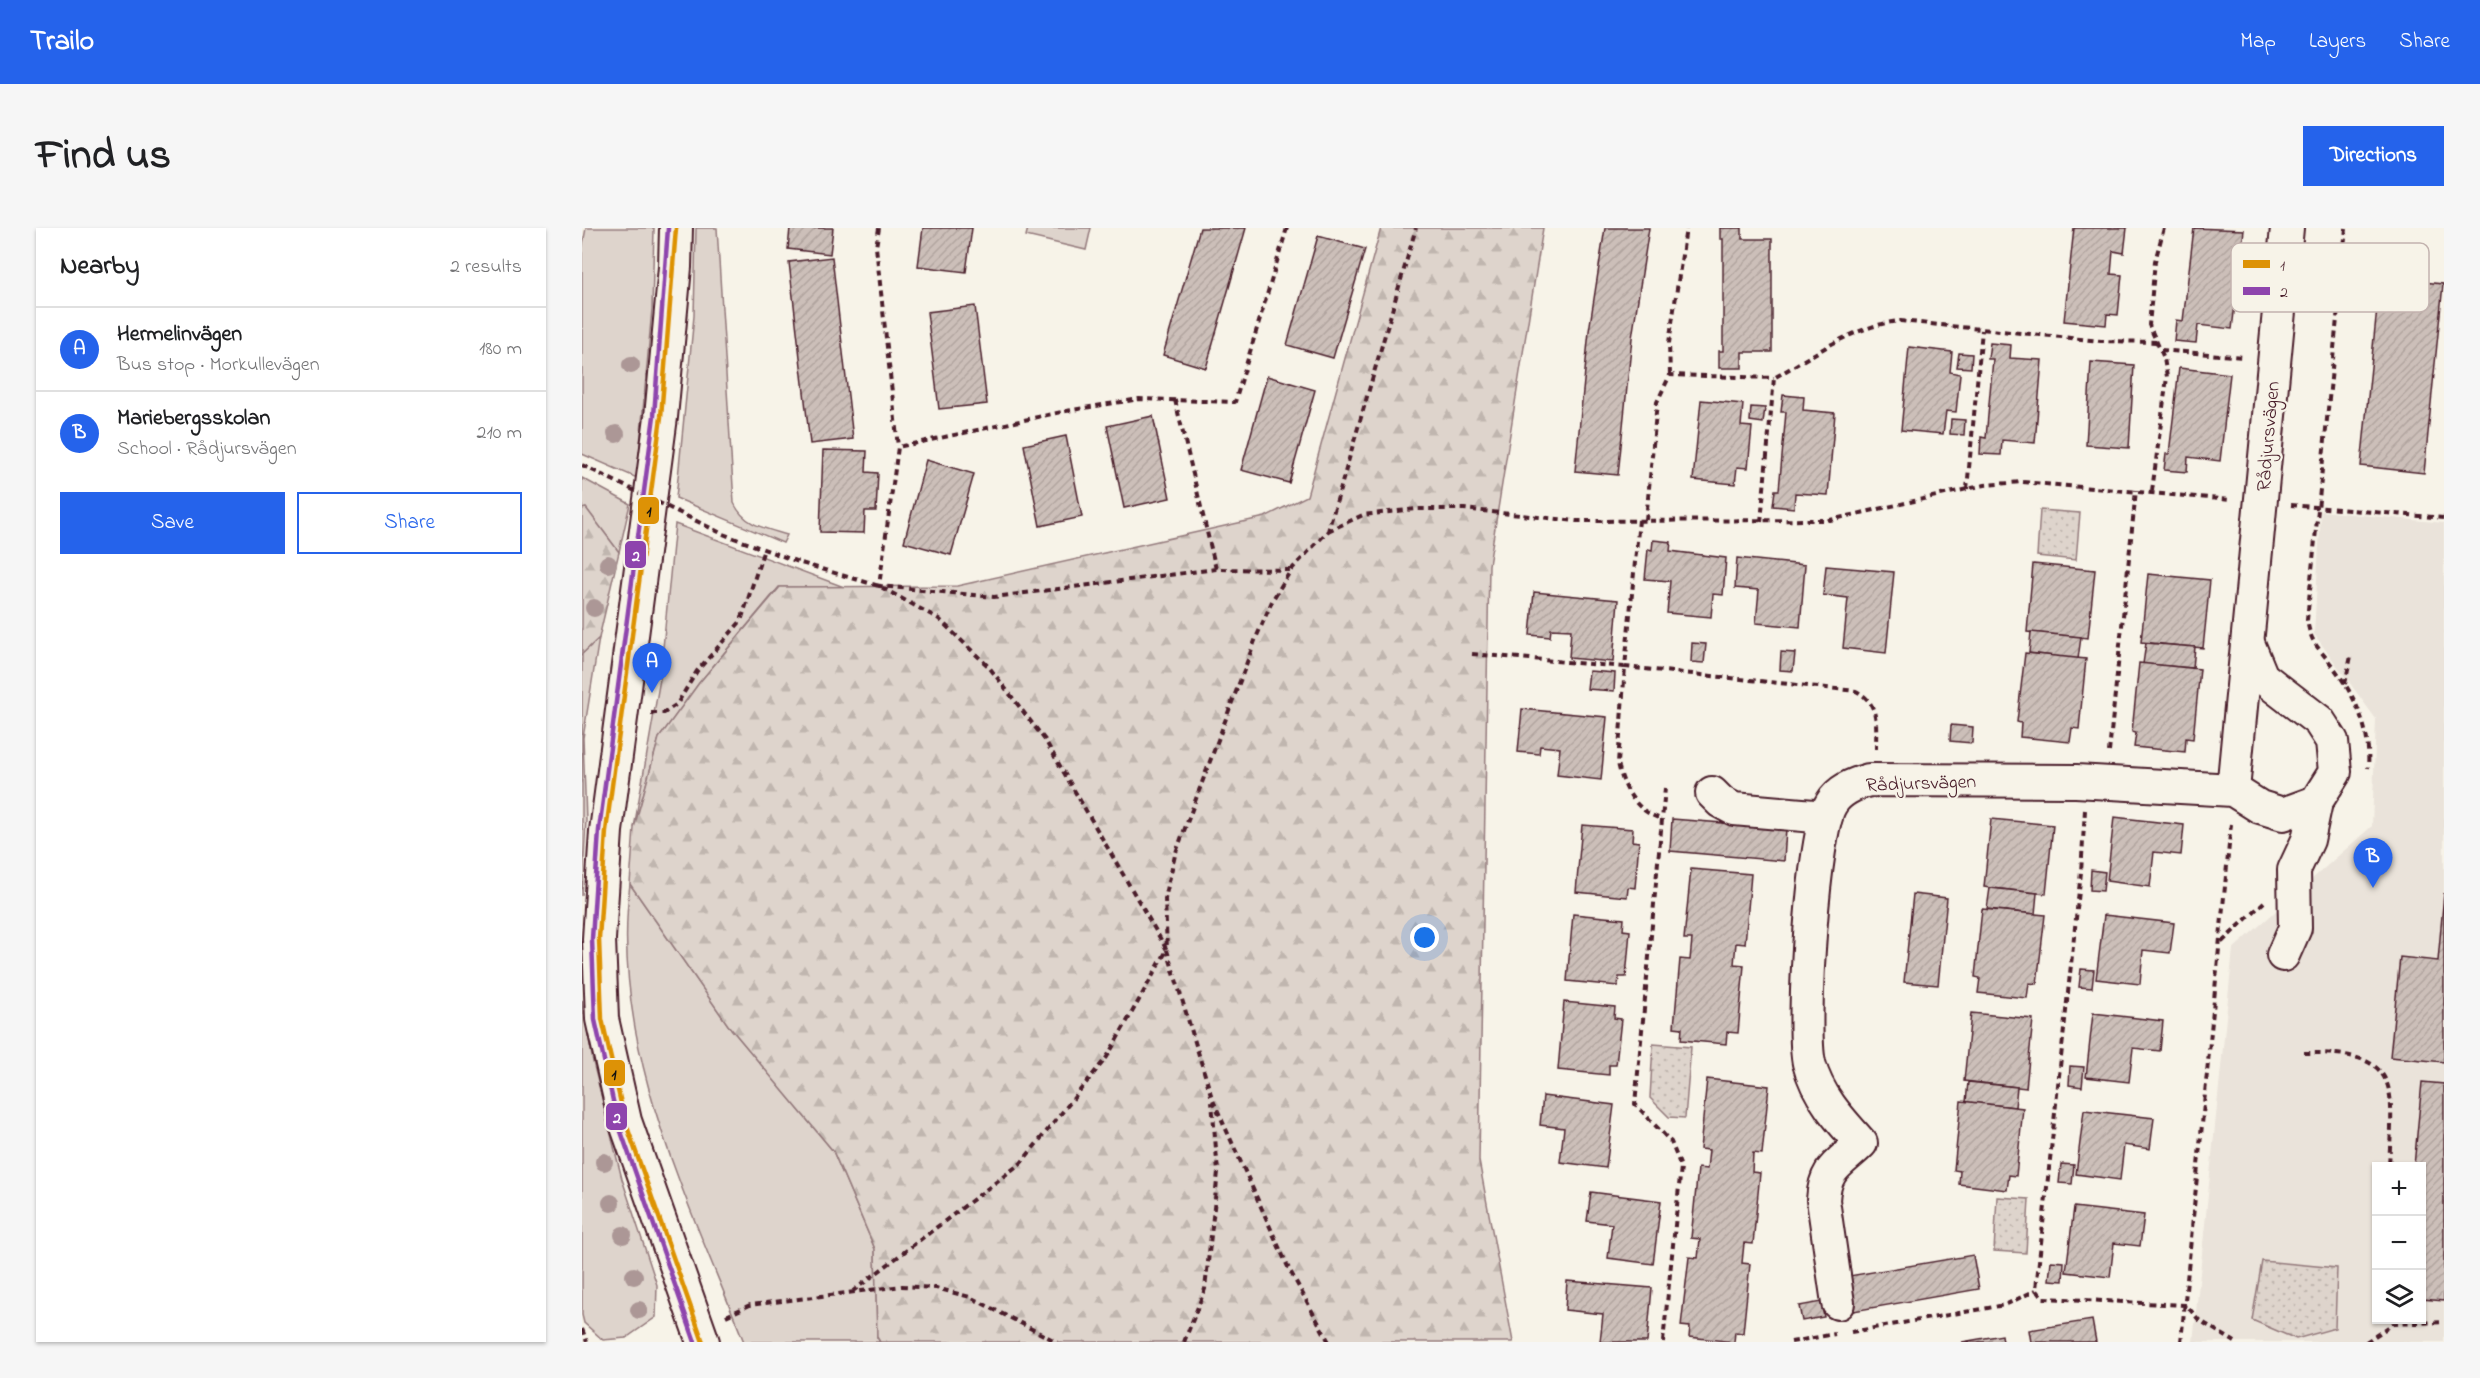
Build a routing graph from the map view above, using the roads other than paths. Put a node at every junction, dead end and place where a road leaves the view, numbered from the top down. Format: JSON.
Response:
{"nodes":[{"id":1,"x":676,"y":228,"type":"edge"},
{"id":2,"x":2287,"y":228,"type":"edge"},
{"id":3,"x":2285,"y":243,"type":"edge"},
{"id":4,"x":2278,"y":312,"type":"edge"},
{"id":5,"x":2248,"y":643,"type":"junction"},
{"id":6,"x":2233,"y":790,"type":"junction"},
{"id":7,"x":1712,"y":793,"type":"dead end"},
{"id":8,"x":2316,"y":802,"type":"junction"},
{"id":9,"x":1826,"y":817,"type":"junction"},
{"id":10,"x":2283,"y":955,"type":"dead end"},
{"id":11,"x":1838,"y":1303,"type":"dead end"},
{"id":12,"x":694,"y":1340,"type":"edge"}],
"edges":[{"from":1,"to":12,"type":"street"},
{"from":2,"to":3,"type":"street","name":"Rådjursvägen"},
{"from":4,"to":5,"type":"street","name":"Rådjursvägen"},
{"from":5,"to":6,"type":"street","name":"Rådjursvägen"},
{"from":5,"to":8,"type":"street","name":"Rådjursvägen"},
{"from":6,"to":8,"type":"street","name":"Rådjursvägen"},
{"from":6,"to":9,"type":"street","name":"Rådjursvägen"},
{"from":7,"to":9,"type":"street"},
{"from":8,"to":10,"type":"street"},
{"from":9,"to":11,"type":"street","name":"Rådjursvägen"}]}
